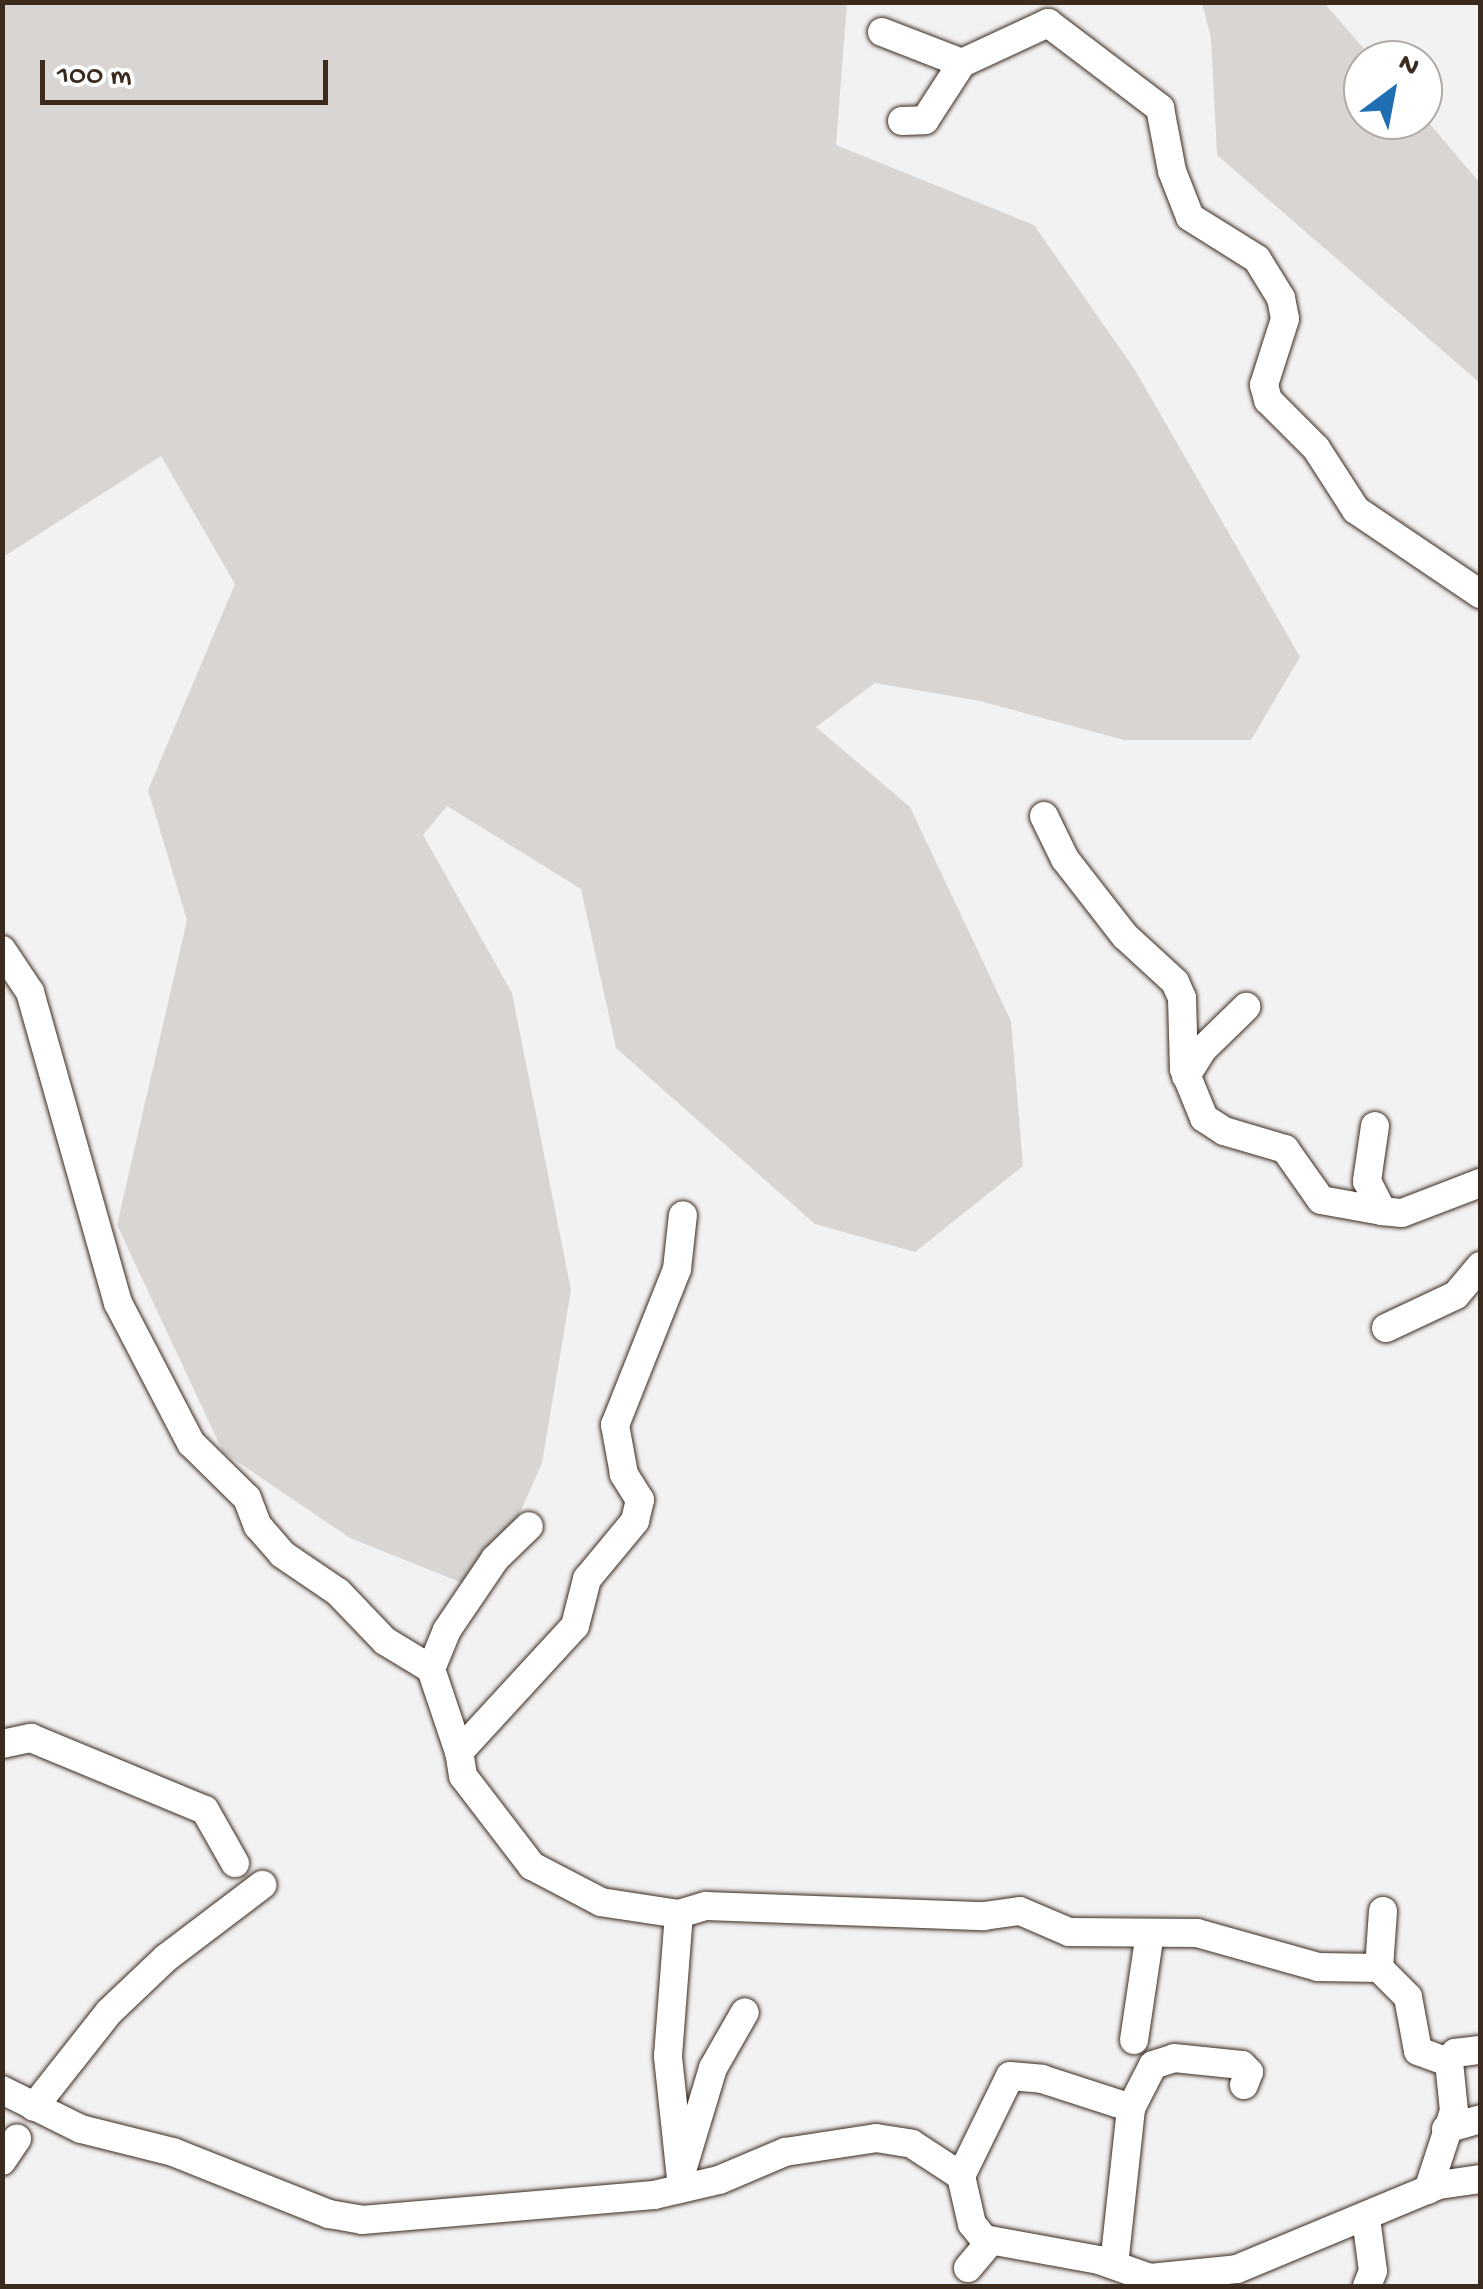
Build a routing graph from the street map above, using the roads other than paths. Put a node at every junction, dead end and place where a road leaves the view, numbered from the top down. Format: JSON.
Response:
{"nodes":[{"id":1,"x":882,"y":32,"type":"dead end"},
{"id":2,"x":962,"y":64,"type":"junction"},
{"id":3,"x":902,"y":120,"type":"dead end"},
{"id":4,"x":1480,"y":594,"type":"edge"},
{"id":5,"x":1044,"y":816,"type":"dead end"},
{"id":6,"x":2,"y":950,"type":"edge"},
{"id":7,"x":1246,"y":1006,"type":"dead end"},
{"id":8,"x":1186,"y":1076,"type":"junction"},
{"id":9,"x":1375,"y":1126,"type":"dead end"},
{"id":10,"x":1480,"y":1184,"type":"edge"},
{"id":11,"x":1382,"y":1210,"type":"junction"},
{"id":12,"x":683,"y":1215,"type":"dead end"},
{"id":13,"x":1480,"y":1266,"type":"edge"},
{"id":14,"x":1386,"y":1328,"type":"dead end"},
{"id":15,"x":529,"y":1526,"type":"dead end"},
{"id":16,"x":431,"y":1669,"type":"junction"},
{"id":17,"x":2,"y":1744,"type":"edge"},
{"id":18,"x":459,"y":1752,"type":"junction"},
{"id":19,"x":236,"y":1863,"type":"dead end"},
{"id":20,"x":262,"y":1885,"type":"dead end"},
{"id":21,"x":1382,"y":1910,"type":"dead end"},
{"id":22,"x":679,"y":1914,"type":"junction"},
{"id":23,"x":1150,"y":1933,"type":"junction"},
{"id":24,"x":1378,"y":1968,"type":"junction"},
{"id":25,"x":745,"y":2012,"type":"dead end"},
{"id":26,"x":1134,"y":2040,"type":"dead end"},
{"id":27,"x":1480,"y":2050,"type":"edge"},
{"id":28,"x":1448,"y":2062,"type":"junction"},
{"id":29,"x":1244,"y":2085,"type":"dead end"},
{"id":30,"x":2,"y":2090,"type":"edge"},
{"id":31,"x":34,"y":2107,"type":"junction"},
{"id":32,"x":1132,"y":2108,"type":"junction"},
{"id":33,"x":1480,"y":2118,"type":"edge"},
{"id":34,"x":1446,"y":2129,"type":"junction"},
{"id":35,"x":961,"y":2176,"type":"junction"},
{"id":36,"x":1480,"y":2178,"type":"edge"},
{"id":37,"x":681,"y":2182,"type":"junction"},
{"id":38,"x":1428,"y":2190,"type":"junction"},
{"id":39,"x":1366,"y":2218,"type":"junction"},
{"id":40,"x":991,"y":2241,"type":"junction"},
{"id":41,"x":1114,"y":2266,"type":"junction"},
{"id":42,"x":968,"y":2268,"type":"dead end"},
{"id":43,"x":1366,"y":2286,"type":"edge"}],
"edges":[{"from":1,"to":2,"type":"street"},
{"from":2,"to":3,"type":"street"},
{"from":2,"to":4,"type":"street"},
{"from":5,"to":8,"type":"street"},
{"from":6,"to":16,"type":"street"},
{"from":7,"to":8,"type":"street"},
{"from":8,"to":11,"type":"street"},
{"from":9,"to":11,"type":"street"},
{"from":10,"to":11,"type":"street"},
{"from":12,"to":18,"type":"street"},
{"from":13,"to":14,"type":"street"},
{"from":15,"to":16,"type":"street"},
{"from":16,"to":18,"type":"street"},
{"from":17,"to":19,"type":"street"},
{"from":18,"to":22,"type":"street"},
{"from":20,"to":31,"type":"street"},
{"from":21,"to":24,"type":"street"},
{"from":22,"to":23,"type":"street"},
{"from":22,"to":37,"type":"street"},
{"from":23,"to":24,"type":"street"},
{"from":23,"to":26,"type":"street"},
{"from":24,"to":28,"type":"street"},
{"from":25,"to":37,"type":"street"},
{"from":27,"to":28,"type":"street"},
{"from":28,"to":34,"type":"street"},
{"from":29,"to":32,"type":"street"},
{"from":30,"to":31,"type":"street"},
{"from":31,"to":37,"type":"street"},
{"from":32,"to":35,"type":"street"},
{"from":32,"to":41,"type":"street"},
{"from":33,"to":34,"type":"street"},
{"from":34,"to":38,"type":"street"},
{"from":35,"to":37,"type":"street"},
{"from":35,"to":40,"type":"street"},
{"from":36,"to":38,"type":"street"},
{"from":38,"to":39,"type":"street"},
{"from":39,"to":41,"type":"street"},
{"from":39,"to":43,"type":"street"},
{"from":40,"to":41,"type":"street"},
{"from":40,"to":42,"type":"street"}]}
